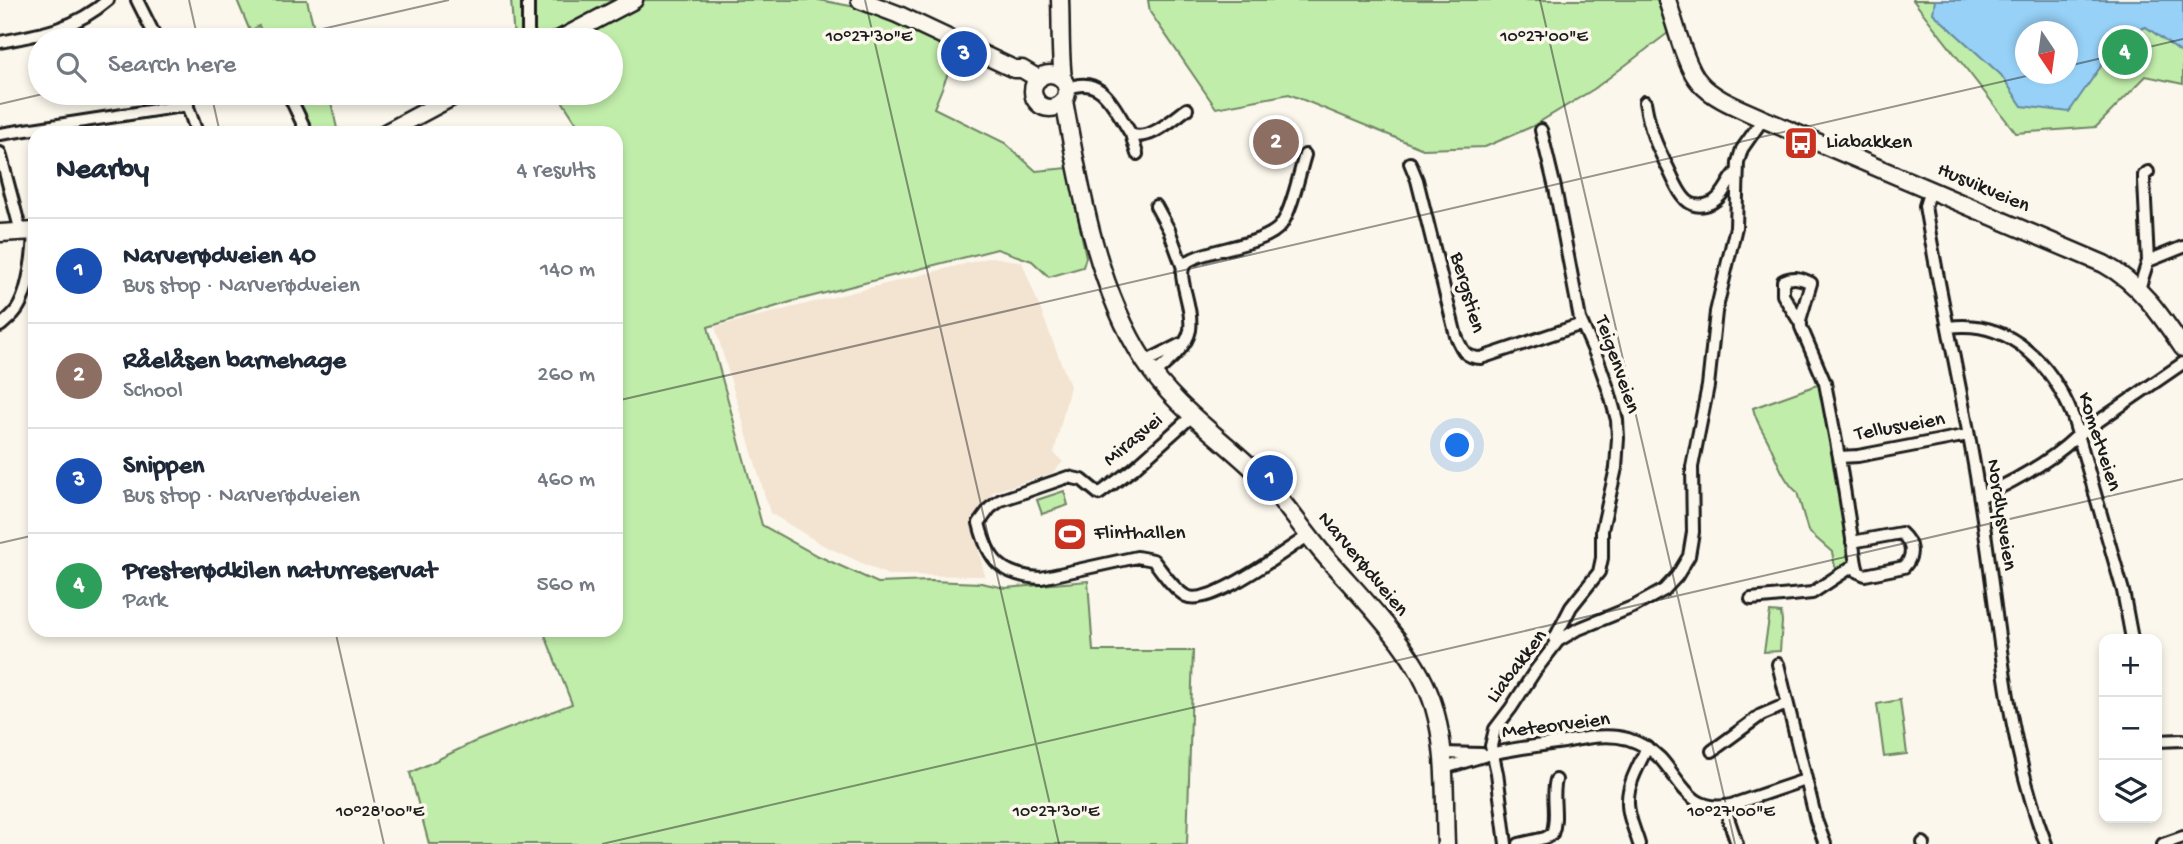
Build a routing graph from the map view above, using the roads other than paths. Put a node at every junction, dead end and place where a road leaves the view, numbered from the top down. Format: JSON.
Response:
{"nodes":[{"id":1,"x":108,"y":0,"type":"edge"},
{"id":2,"x":137,"y":0,"type":"edge"},
{"id":3,"x":528,"y":0,"type":"edge"},
{"id":4,"x":634,"y":0,"type":"edge"},
{"id":5,"x":860,"y":0,"type":"edge"},
{"id":6,"x":1060,"y":0,"type":"edge"},
{"id":7,"x":1667,"y":0,"type":"edge"},
{"id":8,"x":62,"y":28,"type":"edge"},
{"id":9,"x":151,"y":28,"type":"edge"},
{"id":10,"x":528,"y":28,"type":"edge"},
{"id":11,"x":581,"y":28,"type":"edge"},
{"id":12,"x":28,"y":36,"type":"edge"},
{"id":13,"x":0,"y":42,"type":"edge"},
{"id":14,"x":1052,"y":89,"type":"junction"},
{"id":15,"x":1645,"y":102,"type":"dead end"},
{"id":16,"x":188,"y":105,"type":"joint"},
{"id":17,"x":294,"y":105,"type":"edge"},
{"id":18,"x":438,"y":105,"type":"edge"},
{"id":19,"x":1187,"y":109,"type":"dead end"},
{"id":20,"x":1763,"y":119,"type":"junction"},
{"id":21,"x":52,"y":126,"type":"edge"},
{"id":22,"x":195,"y":126,"type":"edge"},
{"id":23,"x":304,"y":126,"type":"edge"},
{"id":24,"x":398,"y":126,"type":"edge"},
{"id":25,"x":28,"y":130,"type":"edge"},
{"id":26,"x":1541,"y":130,"type":"dead end"},
{"id":27,"x":0,"y":134,"type":"edge"},
{"id":28,"x":1131,"y":134,"type":"junction"},
{"id":29,"x":0,"y":153,"type":"edge"},
{"id":30,"x":1137,"y":154,"type":"dead end"},
{"id":31,"x":1305,"y":155,"type":"dead end"},
{"id":32,"x":1409,"y":163,"type":"dead end"},
{"id":33,"x":2148,"y":172,"type":"dead end"},
{"id":34,"x":1736,"y":173,"type":"junction"},
{"id":35,"x":1930,"y":190,"type":"junction"},
{"id":36,"x":1156,"y":206,"type":"dead end"},
{"id":37,"x":28,"y":226,"type":"edge"},
{"id":38,"x":28,"y":231,"type":"edge"},
{"id":39,"x":0,"y":233,"type":"edge"},
{"id":40,"x":2183,"y":247,"type":"edge"},
{"id":41,"x":2148,"y":261,"type":"junction"},
{"id":42,"x":1183,"y":268,"type":"junction"},
{"id":43,"x":28,"y":274,"type":"edge"},
{"id":44,"x":2139,"y":289,"type":"junction"},
{"id":45,"x":1582,"y":324,"type":"junction"},
{"id":46,"x":1801,"y":324,"type":"dead end"},
{"id":47,"x":0,"y":326,"type":"edge"},
{"id":48,"x":1949,"y":327,"type":"junction"},
{"id":49,"x":2182,"y":343,"type":"edge"},
{"id":50,"x":2183,"y":363,"type":"edge"},
{"id":51,"x":1149,"y":368,"type":"junction"},
{"id":52,"x":1192,"y":416,"type":"junction"},
{"id":53,"x":1968,"y":435,"type":"junction"},
{"id":54,"x":2077,"y":436,"type":"junction"},
{"id":55,"x":1839,"y":457,"type":"junction"},
{"id":56,"x":1980,"y":496,"type":"junction"},
{"id":57,"x":1308,"y":536,"type":"junction"},
{"id":58,"x":1852,"y":541,"type":"junction"},
{"id":59,"x":1856,"y":564,"type":"junction"},
{"id":60,"x":1751,"y":600,"type":"dead end"},
{"id":61,"x":2131,"y":634,"type":"edge"},
{"id":62,"x":1558,"y":641,"type":"junction"},
{"id":63,"x":1778,"y":664,"type":"dead end"},
{"id":64,"x":1787,"y":705,"type":"junction"},
{"id":65,"x":2183,"y":740,"type":"edge"},
{"id":66,"x":2162,"y":741,"type":"edge"},
{"id":67,"x":1647,"y":747,"type":"junction"},
{"id":68,"x":1712,"y":751,"type":"dead end"},
{"id":69,"x":1492,"y":754,"type":"junction"},
{"id":70,"x":1443,"y":760,"type":"junction"},
{"id":71,"x":1556,"y":780,"type":"dead end"},
{"id":72,"x":1805,"y":780,"type":"junction"},
{"id":73,"x":1724,"y":806,"type":"junction"},
{"id":74,"x":2183,"y":837,"type":"edge"},
{"id":75,"x":1446,"y":844,"type":"edge"},
{"id":76,"x":1506,"y":844,"type":"edge"},
{"id":77,"x":1518,"y":844,"type":"edge"},
{"id":78,"x":1639,"y":844,"type":"edge"},
{"id":79,"x":1737,"y":844,"type":"edge"},
{"id":80,"x":1825,"y":844,"type":"edge"},
{"id":81,"x":2046,"y":844,"type":"edge"},
{"id":82,"x":2163,"y":844,"type":"edge"}],
"edges":[{"from":1,"to":8,"type":"street"},
{"from":2,"to":9,"type":"street"},
{"from":3,"to":10,"type":"street"},
{"from":4,"to":11,"type":"main road"},
{"from":5,"to":14,"type":"main road"},
{"from":6,"to":14,"type":"main road","name":"Narverødveien"},
{"from":7,"to":20,"type":"main road","name":"Husvikveien"},
{"from":12,"to":13,"type":"street"},
{"from":14,"to":28,"type":"street"},
{"from":14,"to":51,"type":"main road","name":"Narverødveien"},
{"from":15,"to":34,"type":"street","name":"Liabakken"},
{"from":16,"to":21,"type":"street"},
{"from":16,"to":22,"type":"street"},
{"from":17,"to":23,"type":"street"},
{"from":18,"to":24,"type":"main road"},
{"from":19,"to":28,"type":"street"},
{"from":20,"to":34,"type":"street","name":"Liabakken"},
{"from":20,"to":35,"type":"main road","name":"Husvikveien"},
{"from":25,"to":27,"type":"street"},
{"from":26,"to":45,"type":"street","name":"Teigenveien"},
{"from":28,"to":30,"type":"street"},
{"from":29,"to":37,"type":"street"},
{"from":31,"to":42,"type":"street"},
{"from":32,"to":45,"type":"street","name":"Bergstien"},
{"from":33,"to":41,"type":"street"},
{"from":34,"to":62,"type":"street","name":"Liabakken"},
{"from":35,"to":44,"type":"main road","name":"Husvikveien"},
{"from":35,"to":48,"type":"street","name":"Nordlysveien"},
{"from":36,"to":42,"type":"street"},
{"from":38,"to":39,"type":"main road"},
{"from":40,"to":41,"type":"street"},
{"from":41,"to":44,"type":"street"},
{"from":42,"to":51,"type":"street"},
{"from":43,"to":47,"type":"street"},
{"from":44,"to":49,"type":"main road","name":"Husvikveien"},
{"from":45,"to":62,"type":"street","name":"Teigenveien"},
{"from":46,"to":55,"type":"street","name":"Tellusveien"},
{"from":48,"to":53,"type":"street","name":"Nordlysveien"},
{"from":48,"to":54,"type":"street","name":"Kometveien"},
{"from":50,"to":54,"type":"street"},
{"from":51,"to":52,"type":"main road","name":"Narverødveien"},
{"from":52,"to":57,"type":"main road","name":"Narverødveien"},
{"from":52,"to":57,"type":"street","name":"Mirasvei"},
{"from":53,"to":55,"type":"street","name":"Tellusveien"},
{"from":53,"to":56,"type":"street","name":"Nordlysveien"},
{"from":54,"to":56,"type":"street"},
{"from":54,"to":61,"type":"street","name":"Kometveien"},
{"from":55,"to":58,"type":"street","name":"Tellusveien"},
{"from":56,"to":81,"type":"street","name":"Nordlysveien"},
{"from":57,"to":70,"type":"main road","name":"Narverødveien"},
{"from":58,"to":59,"type":"street","name":"Tellusveien"},
{"from":58,"to":59,"type":"street"},
{"from":59,"to":60,"type":"street"},
{"from":62,"to":69,"type":"street","name":"Liabakken"},
{"from":63,"to":64,"type":"street"},
{"from":64,"to":68,"type":"street"},
{"from":64,"to":72,"type":"street"},
{"from":65,"to":66,"type":"street"},
{"from":67,"to":69,"type":"street","name":"Meteorveien"},
{"from":67,"to":73,"type":"street"},
{"from":67,"to":78,"type":"street"},
{"from":69,"to":70,"type":"street"},
{"from":69,"to":76,"type":"street"},
{"from":70,"to":75,"type":"main road","name":"Narverødveien"},
{"from":71,"to":77,"type":"street"},
{"from":72,"to":73,"type":"street"},
{"from":72,"to":80,"type":"street"},
{"from":73,"to":79,"type":"street"},
{"from":74,"to":82,"type":"street"}]}
